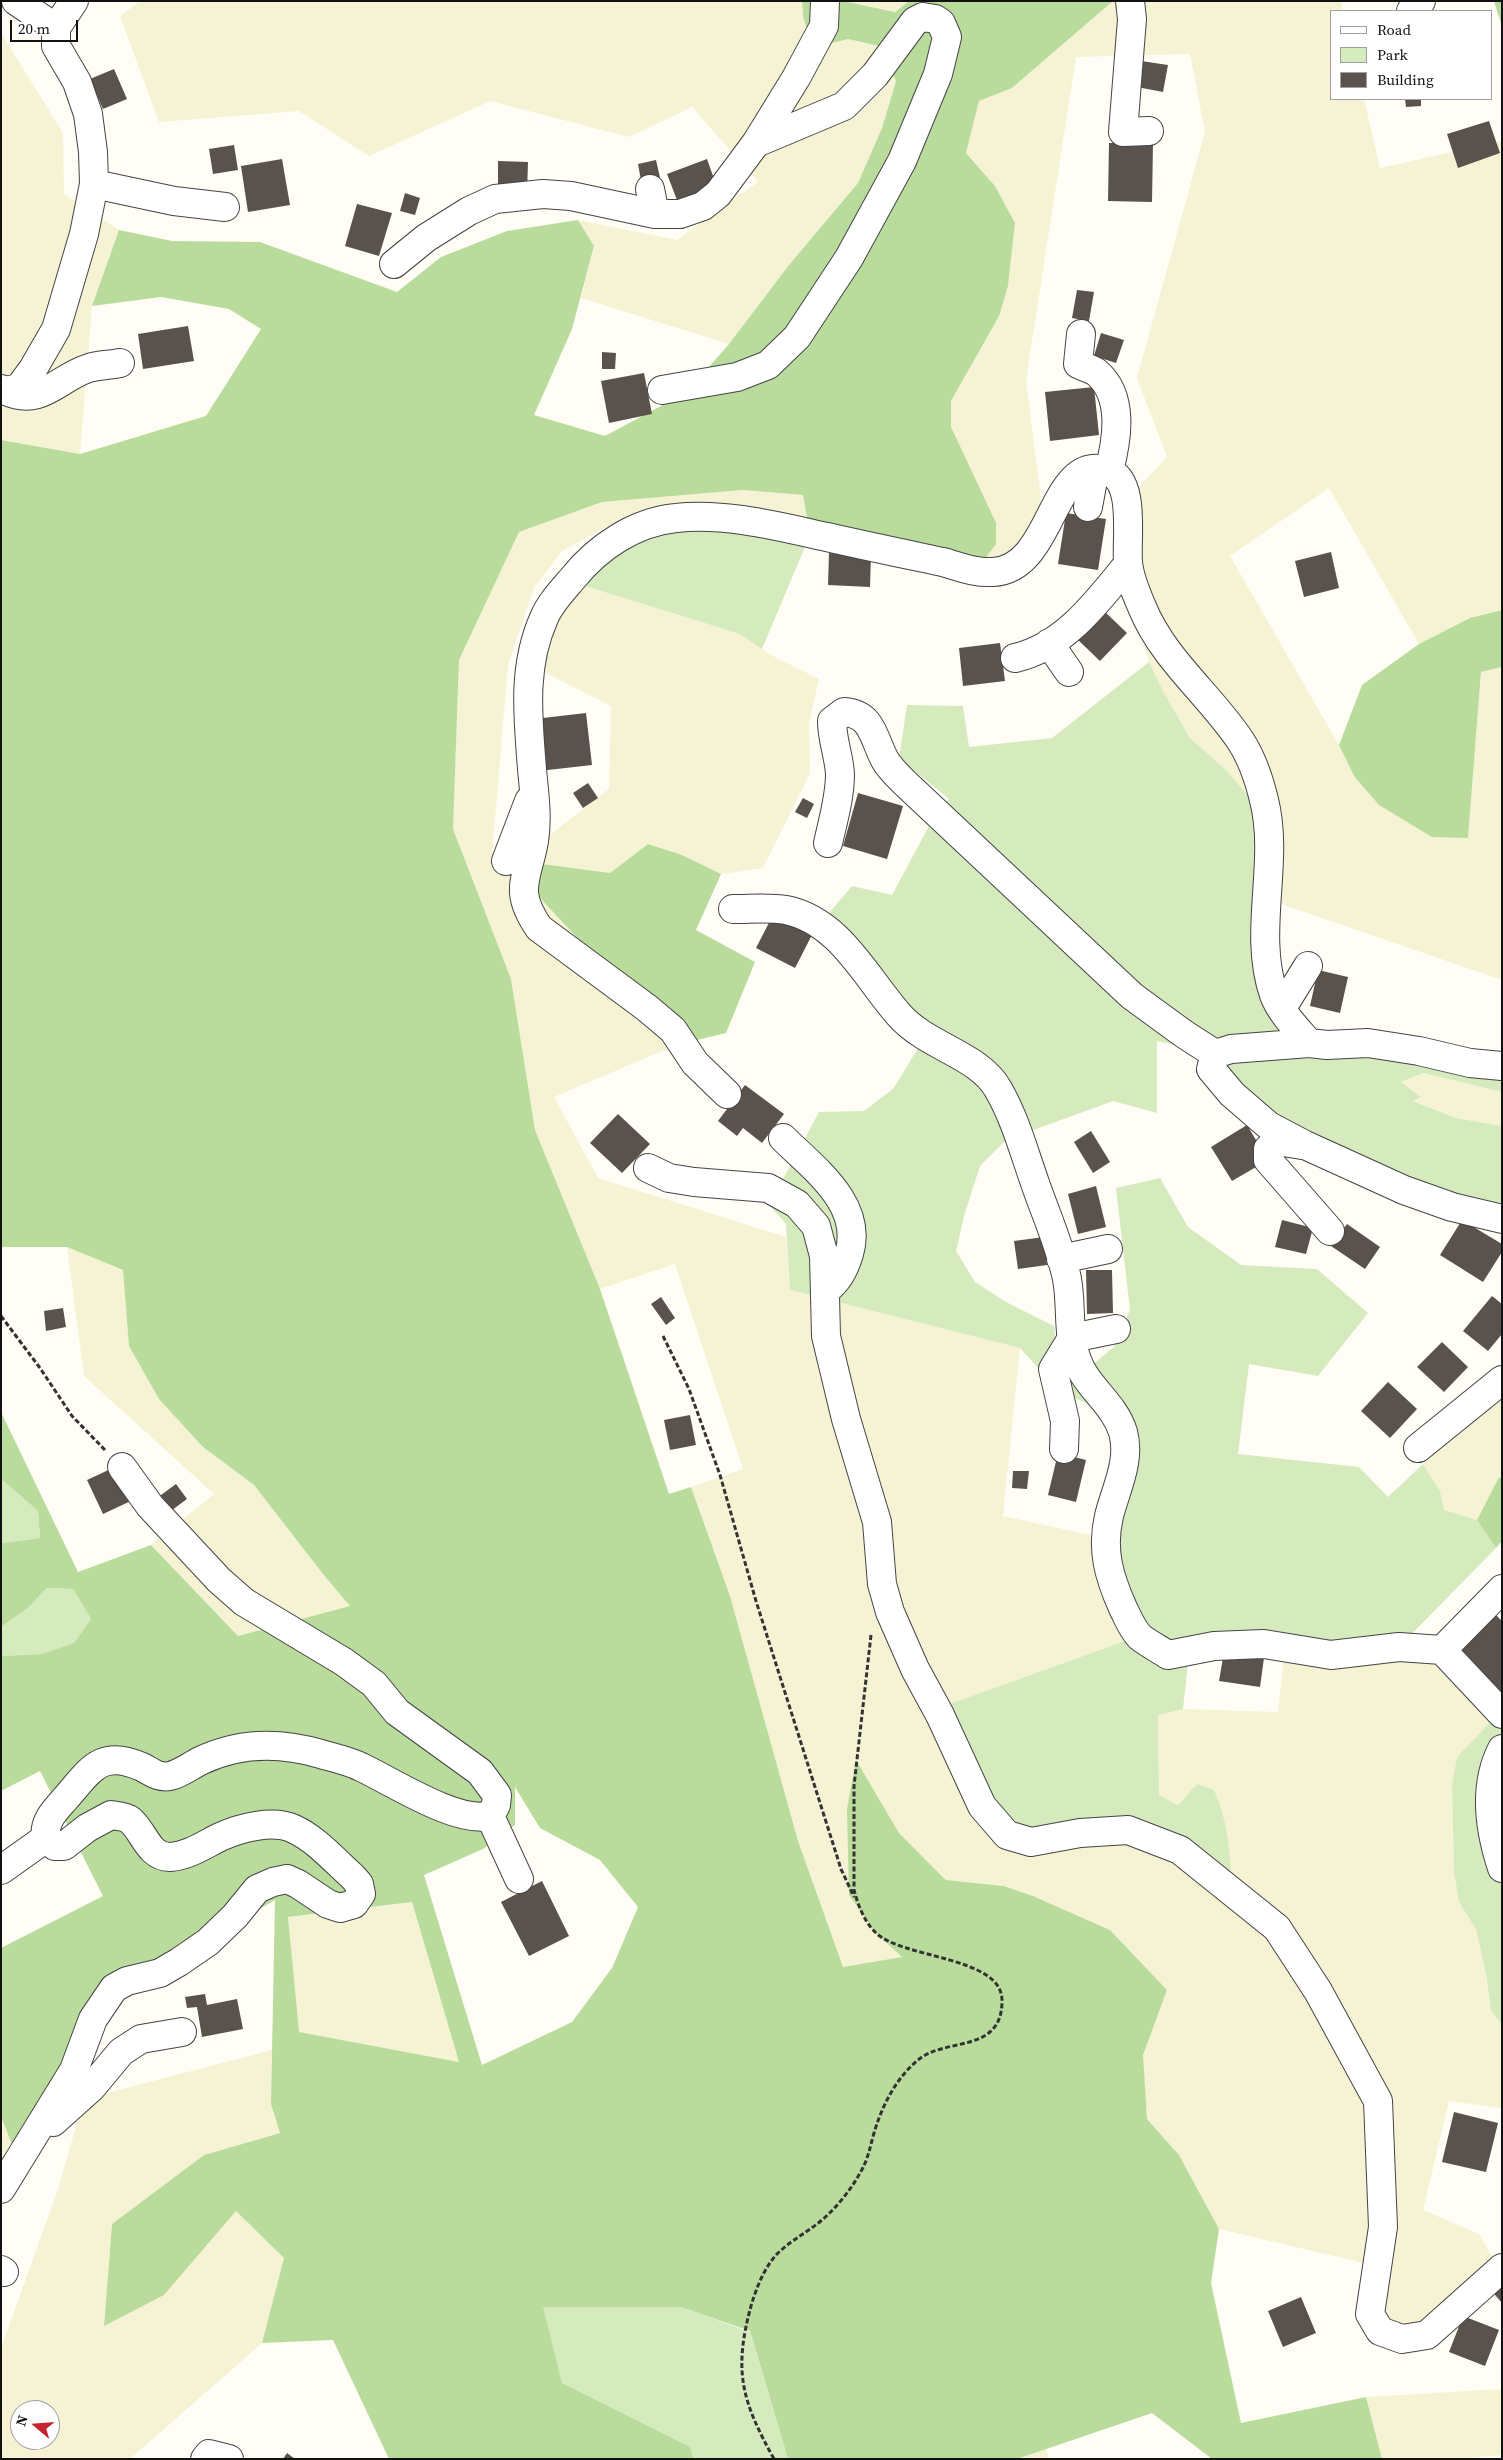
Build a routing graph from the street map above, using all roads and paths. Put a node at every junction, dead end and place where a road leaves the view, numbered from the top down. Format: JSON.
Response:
{"nodes":[{"id":1,"x":16,"y":1,"type":"edge"},
{"id":2,"x":74,"y":1,"type":"edge"},
{"id":3,"x":826,"y":1,"type":"edge"},
{"id":4,"x":1130,"y":1,"type":"edge"},
{"id":5,"x":1421,"y":1,"type":"edge"},
{"id":6,"x":1412,"y":10,"type":"edge"},
{"id":7,"x":56,"y":37,"type":"junction"},
{"id":8,"x":91,"y":70,"type":"dead end"},
{"id":9,"x":1149,"y":131,"type":"dead end"},
{"id":10,"x":756,"y":143,"type":"junction"},
{"id":11,"x":94,"y":184,"type":"junction"},
{"id":12,"x":226,"y":207,"type":"dead end"},
{"id":13,"x":394,"y":264,"type":"dead end"},
{"id":14,"x":1081,"y":334,"type":"dead end"},
{"id":15,"x":120,"y":363,"type":"dead end"},
{"id":16,"x":4,"y":390,"type":"edge"},
{"id":17,"x":662,"y":390,"type":"dead end"},
{"id":18,"x":1102,"y":470,"type":"junction"},
{"id":19,"x":1088,"y":507,"type":"dead end"},
{"id":20,"x":943,"y":562,"type":"junction"},
{"id":21,"x":1128,"y":564,"type":"junction"},
{"id":22,"x":877,"y":568,"type":"dead end"},
{"id":23,"x":1049,"y":643,"type":"junction"},
{"id":24,"x":1015,"y":658,"type":"dead end"},
{"id":25,"x":1069,"y":672,"type":"dead end"},
{"id":26,"x":534,"y":788,"type":"junction"},
{"id":27,"x":828,"y":843,"type":"dead end"},
{"id":28,"x":506,"y":861,"type":"dead end"},
{"id":29,"x":733,"y":909,"type":"dead end"},
{"id":30,"x":1308,"y":966,"type":"dead end"},
{"id":31,"x":1282,"y":1008,"type":"junction"},
{"id":32,"x":1309,"y":1043,"type":"junction"},
{"id":33,"x":1215,"y":1054,"type":"junction"},
{"id":34,"x":1502,"y":1066,"type":"edge"},
{"id":35,"x":727,"y":1094,"type":"dead end"},
{"id":36,"x":783,"y":1138,"type":"dead end"},
{"id":37,"x":1304,"y":1145,"type":"junction"},
{"id":38,"x":648,"y":1168,"type":"dead end"},
{"id":39,"x":1502,"y":1219,"type":"edge"},
{"id":40,"x":1330,"y":1231,"type":"dead end"},
{"id":41,"x":1108,"y":1249,"type":"dead end"},
{"id":42,"x":1061,"y":1259,"type":"junction"},
{"id":43,"x":824,"y":1291,"type":"junction"},
{"id":44,"x":1,"y":1316,"type":"edge"},
{"id":45,"x":1116,"y":1329,"type":"dead end"},
{"id":46,"x":663,"y":1336,"type":"dead end"},
{"id":47,"x":1072,"y":1338,"type":"junction"},
{"id":48,"x":1502,"y":1380,"type":"edge"},
{"id":49,"x":1418,"y":1448,"type":"dead end"},
{"id":50,"x":1064,"y":1449,"type":"dead end"},
{"id":51,"x":122,"y":1467,"type":"joint"},
{"id":52,"x":1502,"y":1589,"type":"edge"},
{"id":53,"x":872,"y":1630,"type":"dead end"},
{"id":54,"x":1442,"y":1650,"type":"junction"},
{"id":55,"x":1502,"y":1714,"type":"edge"},
{"id":56,"x":1502,"y":1749,"type":"edge"},
{"id":57,"x":490,"y":1816,"type":"junction"},
{"id":58,"x":46,"y":1838,"type":"junction"},
{"id":59,"x":1502,"y":1868,"type":"edge"},
{"id":60,"x":1,"y":1870,"type":"edge"},
{"id":61,"x":519,"y":1879,"type":"dead end"},
{"id":62,"x":858,"y":1907,"type":"junction"},
{"id":63,"x":182,"y":2032,"type":"dead end"},
{"id":64,"x":31,"y":2141,"type":"junction"},
{"id":65,"x":1,"y":2189,"type":"edge"},
{"id":66,"x":1502,"y":2268,"type":"edge"},
{"id":67,"x":205,"y":2459,"type":"edge"},
{"id":68,"x":230,"y":2459,"type":"edge"},
{"id":69,"x":774,"y":2459,"type":"edge"}],
"edges":[{"from":1,"to":7,"type":"street"},
{"from":2,"to":7,"type":"street"},
{"from":3,"to":10,"type":"street"},
{"from":4,"to":9,"type":"street"},
{"from":5,"to":6,"type":"street"},
{"from":7,"to":8,"type":"street"},
{"from":7,"to":11,"type":"street"},
{"from":10,"to":13,"type":"street"},
{"from":10,"to":17,"type":"street"},
{"from":11,"to":12,"type":"street"},
{"from":11,"to":16,"type":"street"},
{"from":14,"to":18,"type":"street"},
{"from":15,"to":16,"type":"street"},
{"from":18,"to":19,"type":"street"},
{"from":18,"to":20,"type":"street"},
{"from":18,"to":21,"type":"street"},
{"from":20,"to":22,"type":"street"},
{"from":20,"to":26,"type":"street"},
{"from":21,"to":23,"type":"street"},
{"from":21,"to":31,"type":"street"},
{"from":23,"to":24,"type":"street"},
{"from":23,"to":25,"type":"street"},
{"from":26,"to":28,"type":"street"},
{"from":26,"to":35,"type":"street"},
{"from":27,"to":33,"type":"street"},
{"from":29,"to":42,"type":"street"},
{"from":30,"to":31,"type":"street"},
{"from":31,"to":32,"type":"street"},
{"from":32,"to":33,"type":"street"},
{"from":32,"to":34,"type":"street"},
{"from":33,"to":37,"type":"street"},
{"from":36,"to":43,"type":"street"},
{"from":37,"to":39,"type":"street"},
{"from":37,"to":40,"type":"street"},
{"from":38,"to":43,"type":"street"},
{"from":41,"to":42,"type":"street"},
{"from":42,"to":47,"type":"street"},
{"from":43,"to":66,"type":"street"},
{"from":44,"to":51,"type":"path"},
{"from":45,"to":47,"type":"street"},
{"from":46,"to":62,"type":"path"},
{"from":47,"to":50,"type":"street"},
{"from":47,"to":54,"type":"street"},
{"from":48,"to":49,"type":"street"},
{"from":51,"to":57,"type":"street"},
{"from":52,"to":54,"type":"street"},
{"from":53,"to":62,"type":"path"},
{"from":54,"to":55,"type":"street"},
{"from":56,"to":59,"type":"street"},
{"from":57,"to":58,"type":"street"},
{"from":57,"to":61,"type":"street"},
{"from":58,"to":60,"type":"street"},
{"from":58,"to":64,"type":"street"},
{"from":62,"to":69,"type":"path"},
{"from":63,"to":64,"type":"street"},
{"from":64,"to":65,"type":"street"},
{"from":67,"to":68,"type":"street"}]}
